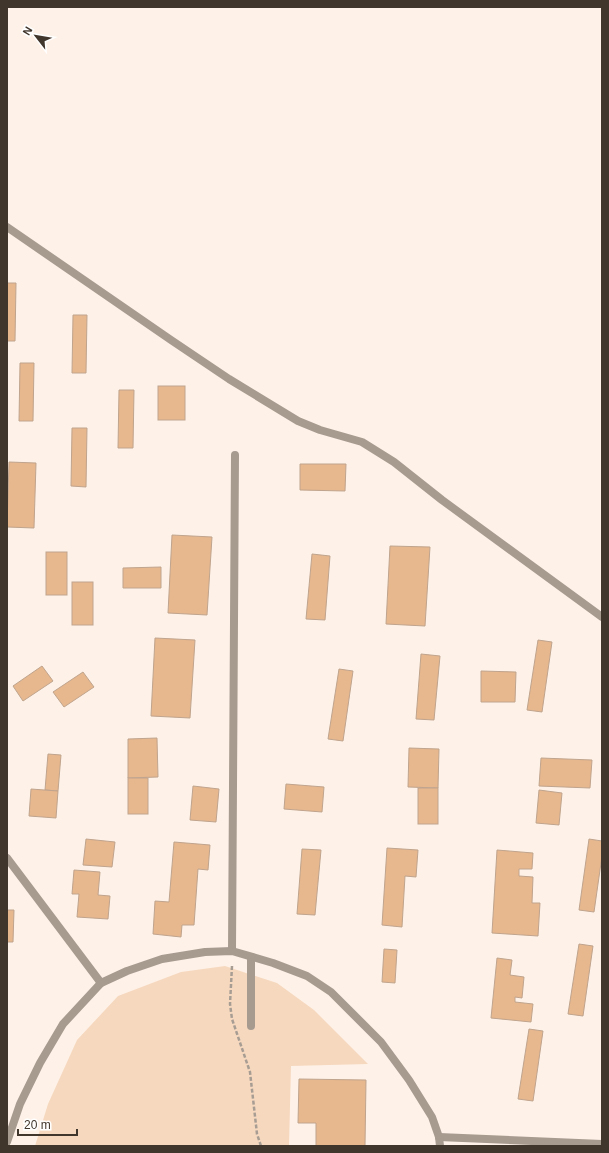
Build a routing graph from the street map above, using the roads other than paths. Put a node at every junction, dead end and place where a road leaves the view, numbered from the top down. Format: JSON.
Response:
{"nodes":[{"id":1,"x":7,"y":227,"type":"edge"},
{"id":2,"x":235,"y":454,"type":"dead end"},
{"id":3,"x":602,"y":617,"type":"edge"},
{"id":4,"x":7,"y":858,"type":"edge"},
{"id":5,"x":232,"y":951,"type":"junction"},
{"id":6,"x":251,"y":957,"type":"junction"},
{"id":7,"x":101,"y":983,"type":"junction"},
{"id":8,"x":252,"y":1026,"type":"dead end"},
{"id":9,"x":439,"y":1137,"type":"junction"},
{"id":10,"x":7,"y":1142,"type":"edge"},
{"id":11,"x":602,"y":1144,"type":"edge"},
{"id":12,"x":440,"y":1146,"type":"edge"}],
"edges":[{"from":1,"to":3,"type":"street"},
{"from":2,"to":5,"type":"street"},
{"from":4,"to":7,"type":"street"},
{"from":5,"to":6,"type":"street"},
{"from":5,"to":7,"type":"street"},
{"from":6,"to":8,"type":"street"},
{"from":6,"to":9,"type":"street"},
{"from":7,"to":10,"type":"street"},
{"from":9,"to":11,"type":"street"},
{"from":9,"to":12,"type":"street"}]}
